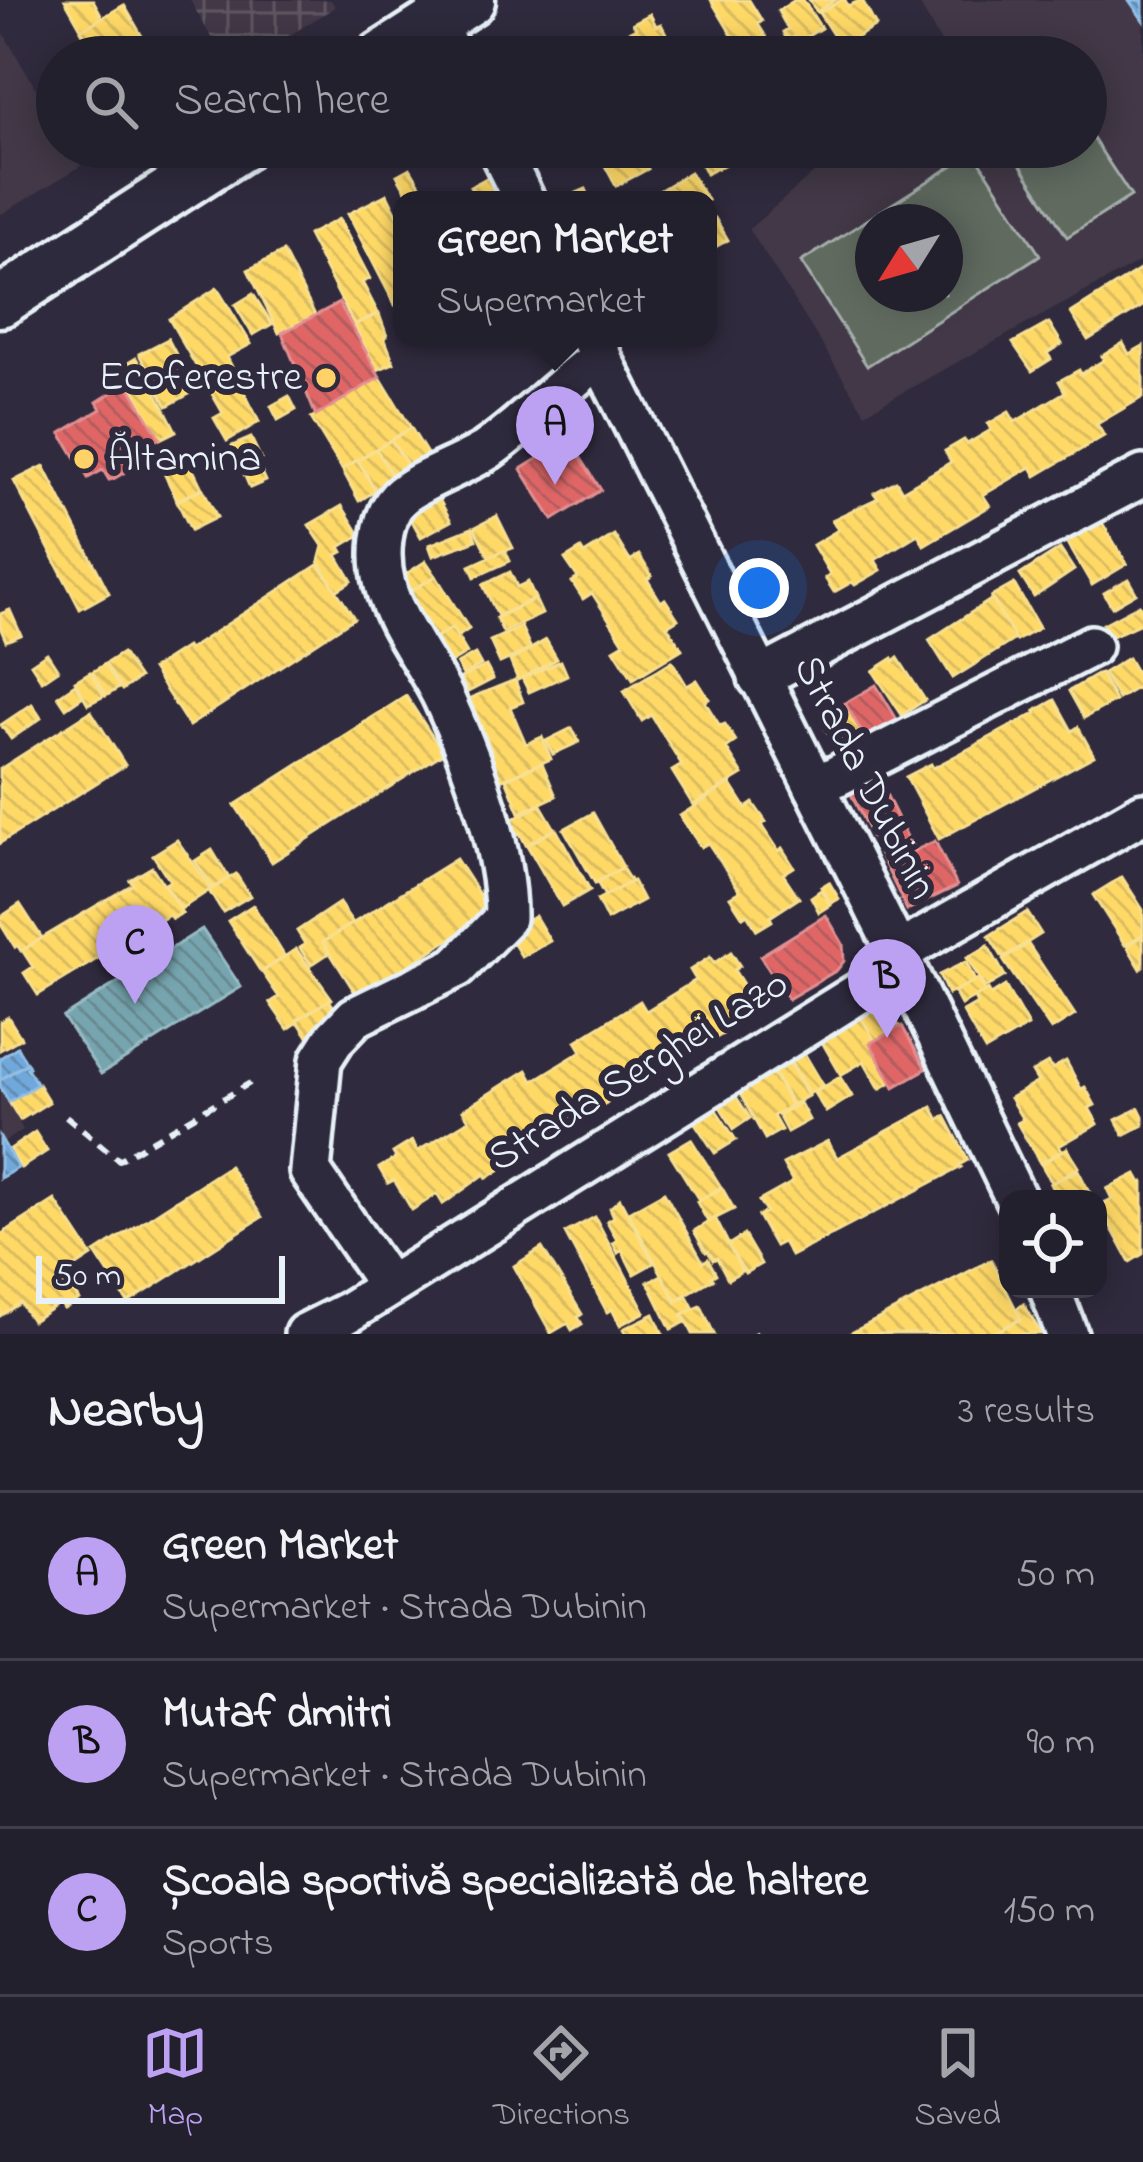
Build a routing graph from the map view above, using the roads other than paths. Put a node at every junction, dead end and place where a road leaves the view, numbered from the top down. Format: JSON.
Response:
{"nodes":[{"id":1,"x":208,"y":168,"type":"edge"},
{"id":2,"x":0,"y":302,"type":"edge"},
{"id":3,"x":596,"y":348,"type":"edge"},
{"id":4,"x":1143,"y":476,"type":"edge"},
{"id":5,"x":1090,"y":646,"type":"dead end"},
{"id":6,"x":759,"y":678,"type":"junction"},
{"id":7,"x":815,"y":787,"type":"junction"},
{"id":8,"x":1143,"y":813,"type":"edge"},
{"id":9,"x":898,"y":952,"type":"junction"},
{"id":10,"x":1012,"y":1190,"type":"edge"},
{"id":11,"x":388,"y":1286,"type":"junction"},
{"id":12,"x":1053,"y":1298,"type":"edge"},
{"id":13,"x":305,"y":1334,"type":"edge"},
{"id":14,"x":1067,"y":1334,"type":"edge"}],
"edges":[{"from":1,"to":2,"type":"main road"},
{"from":3,"to":6,"type":"street","name":"Strada Dubinin"},
{"from":3,"to":11,"type":"street"},
{"from":4,"to":6,"type":"street"},
{"from":5,"to":7,"type":"street"},
{"from":6,"to":7,"type":"street","name":"Strada Dubinin"},
{"from":7,"to":9,"type":"street","name":"Strada Dubinin"},
{"from":8,"to":9,"type":"street","name":"Strada Serghei Lazo"},
{"from":9,"to":10,"type":"street","name":"Strada Dubinin"},
{"from":9,"to":11,"type":"street","name":"Strada Serghei Lazo"},
{"from":11,"to":13,"type":"street","name":"Strada Serghei Lazo"},
{"from":12,"to":14,"type":"street"}]}
